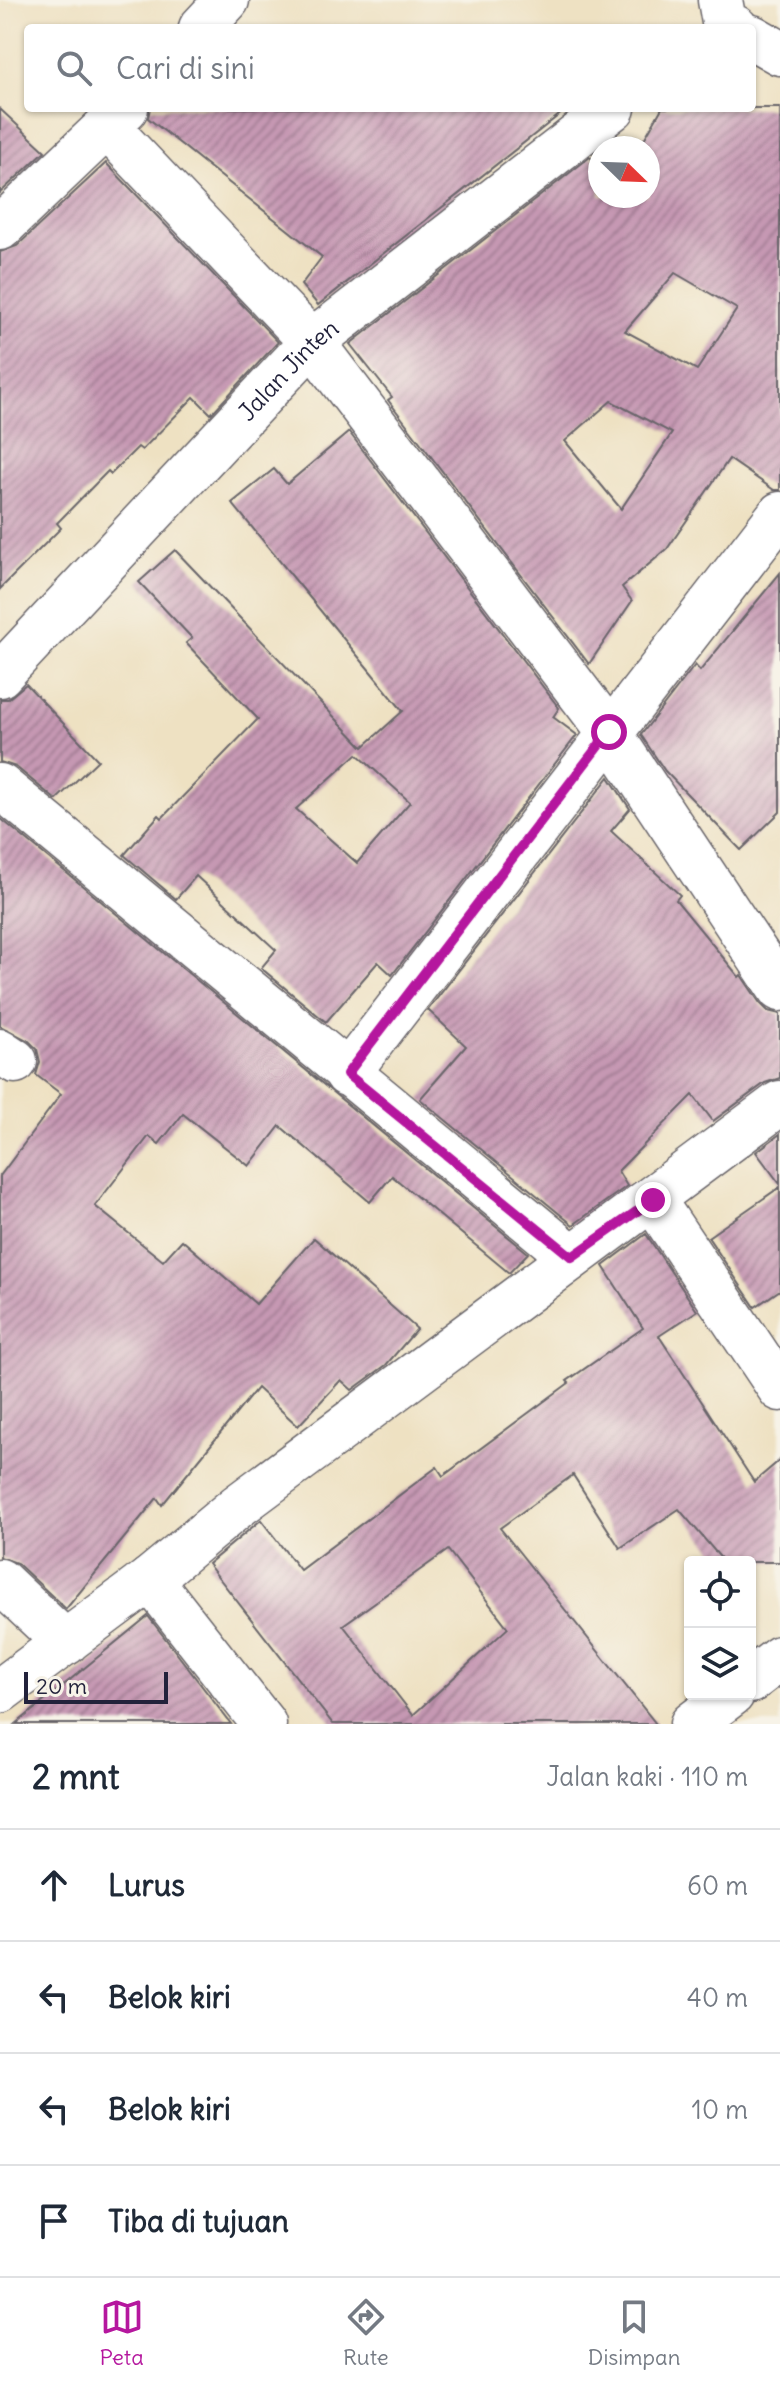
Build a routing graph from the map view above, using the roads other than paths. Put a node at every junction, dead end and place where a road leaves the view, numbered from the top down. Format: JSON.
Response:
{"nodes":[{"id":1,"x":227,"y":0,"type":"edge"},
{"id":2,"x":205,"y":24,"type":"edge"},
{"id":3,"x":756,"y":39,"type":"edge"},
{"id":4,"x":780,"y":53,"type":"edge"},
{"id":5,"x":608,"y":112,"type":"edge"},
{"id":6,"x":117,"y":118,"type":"edge"},
{"id":7,"x":0,"y":228,"type":"edge"},
{"id":8,"x":312,"y":342,"type":"junction"},
{"id":9,"x":780,"y":514,"type":"edge"},
{"id":10,"x":0,"y":675,"type":"edge"},
{"id":11,"x":609,"y":732,"type":"junction"},
{"id":12,"x":0,"y":786,"type":"edge"},
{"id":13,"x":780,"y":989,"type":"edge"},
{"id":14,"x":347,"y":1074,"type":"junction"},
{"id":15,"x":780,"y":1103,"type":"edge"},
{"id":16,"x":653,"y":1200,"type":"junction"},
{"id":17,"x":572,"y":1257,"type":"junction"},
{"id":18,"x":780,"y":1389,"type":"edge"},
{"id":19,"x":150,"y":1579,"type":"junction"},
{"id":20,"x":0,"y":1581,"type":"edge"},
{"id":21,"x":66,"y":1643,"type":"junction"},
{"id":22,"x":780,"y":1658,"type":"edge"},
{"id":23,"x":756,"y":1676,"type":"edge"},
{"id":24,"x":0,"y":1691,"type":"edge"},
{"id":25,"x":724,"y":1700,"type":"edge"},
{"id":26,"x":264,"y":1724,"type":"edge"},
{"id":27,"x":692,"y":1724,"type":"edge"}],
"edges":[{"from":1,"to":2,"type":"street"},
{"from":3,"to":4,"type":"street"},
{"from":5,"to":8,"type":"street","name":"Jalan Jinten"},
{"from":6,"to":7,"type":"street"},
{"from":6,"to":8,"type":"street"},
{"from":8,"to":10,"type":"street","name":"Jalan Jinten"},
{"from":8,"to":11,"type":"street"},
{"from":9,"to":11,"type":"street"},
{"from":11,"to":13,"type":"street"},
{"from":11,"to":14,"type":"street"},
{"from":12,"to":14,"type":"street"},
{"from":14,"to":17,"type":"street"},
{"from":15,"to":16,"type":"street"},
{"from":16,"to":17,"type":"street"},
{"from":16,"to":18,"type":"street"},
{"from":17,"to":19,"type":"street"},
{"from":19,"to":21,"type":"street"},
{"from":19,"to":26,"type":"street"},
{"from":20,"to":21,"type":"street"},
{"from":21,"to":24,"type":"street"},
{"from":22,"to":23,"type":"street"},
{"from":25,"to":27,"type":"street"}]}
